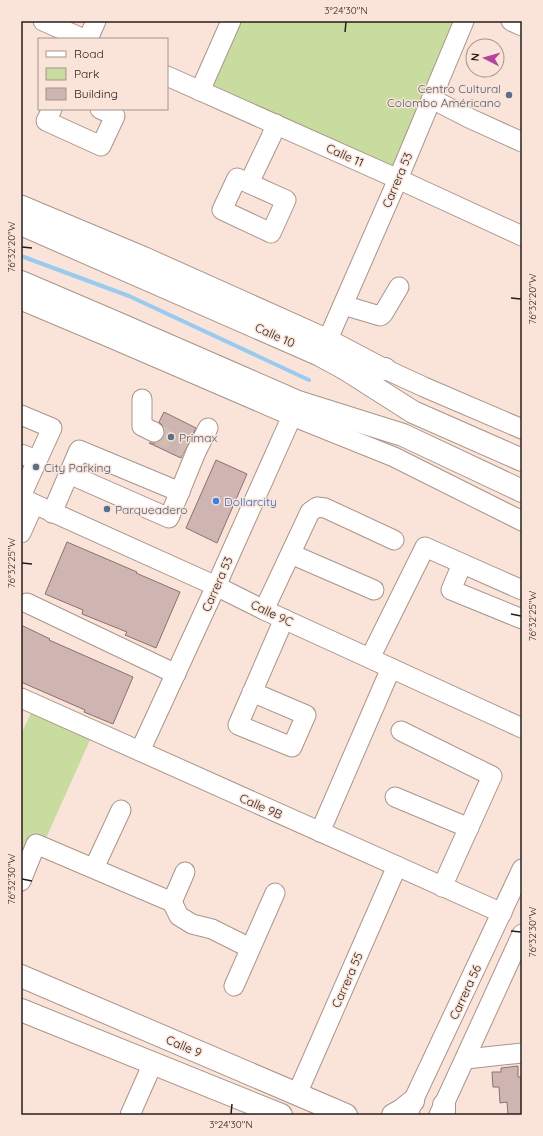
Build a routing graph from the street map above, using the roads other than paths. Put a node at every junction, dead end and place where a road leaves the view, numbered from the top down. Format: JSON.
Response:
{"nodes":[{"id":1,"x":43,"y":21,"type":"edge"},
{"id":2,"x":96,"y":21,"type":"edge"},
{"id":3,"x":231,"y":21,"type":"edge"},
{"id":4,"x":464,"y":21,"type":"edge"},
{"id":5,"x":511,"y":21,"type":"edge"},
{"id":6,"x":522,"y":26,"type":"edge"},
{"id":7,"x":82,"y":38,"type":"edge"},
{"id":8,"x":88,"y":38,"type":"edge"},
{"id":9,"x":168,"y":76,"type":"edge"},
{"id":10,"x":200,"y":91,"type":"junction"},
{"id":11,"x":432,"y":99,"type":"junction"},
{"id":12,"x":52,"y":110,"type":"edge"},
{"id":13,"x":102,"y":110,"type":"edge"},
{"id":14,"x":276,"y":124,"type":"junction"},
{"id":15,"x":522,"y":142,"type":"edge"},
{"id":16,"x":398,"y":179,"type":"junction"},
{"id":17,"x":249,"y":183,"type":"dead end"},
{"id":18,"x":21,"y":205,"type":"edge"},
{"id":19,"x":21,"y":224,"type":"edge"},
{"id":20,"x":522,"y":236,"type":"edge"},
{"id":21,"x":21,"y":282,"type":"edge"},
{"id":22,"x":399,"y":287,"type":"dead end"},
{"id":23,"x":21,"y":300,"type":"edge"},
{"id":24,"x":343,"y":305,"type":"junction"},
{"id":25,"x":114,"y":330,"type":"junction"},
{"id":26,"x":328,"y":338,"type":"junction"},
{"id":27,"x":344,"y":368,"type":"junction"},
{"id":28,"x":385,"y":369,"type":"junction"},
{"id":29,"x":142,"y":399,"type":"dead end"},
{"id":30,"x":295,"y":409,"type":"junction"},
{"id":31,"x":21,"y":415,"type":"edge"},
{"id":32,"x":208,"y":428,"type":"dead end"},
{"id":33,"x":522,"y":429,"type":"edge"},
{"id":34,"x":154,"y":432,"type":"tunnel mouth"},
{"id":35,"x":29,"y":457,"type":"edge"},
{"id":36,"x":522,"y":460,"type":"edge"},
{"id":37,"x":69,"y":474,"type":"junction"},
{"id":38,"x":522,"y":491,"type":"edge"},
{"id":39,"x":180,"y":492,"type":"junction"},
{"id":40,"x":25,"y":500,"type":"edge"},
{"id":41,"x":52,"y":513,"type":"junction"},
{"id":42,"x":522,"y":521,"type":"edge"},
{"id":43,"x":21,"y":533,"type":"edge"},
{"id":44,"x":394,"y":540,"type":"dead end"},
{"id":45,"x":291,"y":554,"type":"junction"},
{"id":46,"x":462,"y":564,"type":"junction"},
{"id":47,"x":216,"y":586,"type":"junction"},
{"id":48,"x":374,"y":590,"type":"dead end"},
{"id":49,"x":522,"y":590,"type":"edge"},
{"id":50,"x":27,"y":603,"type":"dead end"},
{"id":51,"x":264,"y":610,"type":"junction"},
{"id":52,"x":284,"y":619,"type":"junction"},
{"id":53,"x":522,"y":619,"type":"edge"},
{"id":54,"x":370,"y":658,"type":"junction"},
{"id":55,"x":391,"y":668,"type":"junction"},
{"id":56,"x":176,"y":674,"type":"junction"},
{"id":57,"x":252,"y":692,"type":"dead end"},
{"id":58,"x":21,"y":698,"type":"edge"},
{"id":59,"x":522,"y":728,"type":"edge"},
{"id":60,"x":401,"y":731,"type":"dead end"},
{"id":61,"x":140,"y":751,"type":"junction"},
{"id":62,"x":395,"y":797,"type":"dead end"},
{"id":63,"x":121,"y":810,"type":"dead end"},
{"id":64,"x":469,"y":828,"type":"junction"},
{"id":65,"x":320,"y":832,"type":"junction"},
{"id":66,"x":397,"y":866,"type":"junction"},
{"id":67,"x":94,"y":868,"type":"junction"},
{"id":68,"x":522,"y":868,"type":"edge"},
{"id":69,"x":184,"y":872,"type":"dead end"},
{"id":70,"x":21,"y":881,"type":"edge"},
{"id":71,"x":442,"y":887,"type":"junction"},
{"id":72,"x":275,"y":893,"type":"dead end"},
{"id":73,"x":172,"y":902,"type":"junction"},
{"id":74,"x":502,"y":913,"type":"junction"},
{"id":75,"x":522,"y":934,"type":"edge"},
{"id":76,"x":250,"y":948,"type":"junction"},
{"id":77,"x":21,"y":976,"type":"edge"},
{"id":78,"x":234,"y":986,"type":"dead end"},
{"id":79,"x":82,"y":1002,"type":"junction"},
{"id":80,"x":29,"y":1013,"type":"edge"},
{"id":81,"x":522,"y":1054,"type":"edge"},
{"id":82,"x":466,"y":1059,"type":"junction"},
{"id":83,"x":152,"y":1062,"type":"junction"},
{"id":84,"x":297,"y":1094,"type":"junction"},
{"id":85,"x":410,"y":1108,"type":"edge"},
{"id":86,"x":442,"y":1112,"type":"edge"},
{"id":87,"x":130,"y":1115,"type":"edge"},
{"id":88,"x":282,"y":1115,"type":"edge"},
{"id":89,"x":346,"y":1115,"type":"edge"},
{"id":90,"x":393,"y":1115,"type":"edge"}],
"edges":[{"from":1,"to":7,"type":"street"},
{"from":2,"to":8,"type":"street"},
{"from":3,"to":10,"type":"street"},
{"from":4,"to":11,"type":"street","name":"Carrera 53"},
{"from":5,"to":6,"type":"street"},
{"from":9,"to":10,"type":"street","name":"Calle 11"},
{"from":10,"to":14,"type":"street","name":"Calle 11"},
{"from":11,"to":15,"type":"street"},
{"from":11,"to":16,"type":"street","name":"Carrera 53"},
{"from":12,"to":13,"type":"street"},
{"from":14,"to":16,"type":"street","name":"Calle 11"},
{"from":14,"to":17,"type":"street"},
{"from":16,"to":20,"type":"street","name":"Calle 11"},
{"from":16,"to":24,"type":"street","name":"Carrera 53"},
{"from":18,"to":26,"type":"street","name":"Calle 10"},
{"from":19,"to":27,"type":"main road","name":"Calle 10"},
{"from":21,"to":25,"type":"main road"},
{"from":22,"to":24,"type":"street"},
{"from":23,"to":25,"type":"street"},
{"from":24,"to":26,"type":"street","name":"Carrera 53"},
{"from":25,"to":30,"type":"main road"},
{"from":26,"to":27,"type":"main road"},
{"from":26,"to":28,"type":"street","name":"Calle 10"},
{"from":27,"to":28,"type":"main road"},
{"from":27,"to":36,"type":"main road","name":"Calle 10"},
{"from":28,"to":33,"type":"street","name":"Calle 10"},
{"from":29,"to":34,"type":"street"},
{"from":30,"to":38,"type":"main road"},
{"from":30,"to":42,"type":"street"},
{"from":30,"to":47,"type":"street","name":"Carrera 53"},
{"from":31,"to":35,"type":"street"},
{"from":32,"to":39,"type":"street"},
{"from":35,"to":40,"type":"street"},
{"from":37,"to":39,"type":"street"},
{"from":37,"to":39,"type":"street"},
{"from":37,"to":41,"type":"street"},
{"from":40,"to":41,"type":"street","name":"Calle 9C"},
{"from":40,"to":43,"type":"street"},
{"from":41,"to":47,"type":"street","name":"Calle 9C"},
{"from":44,"to":45,"type":"street"},
{"from":45,"to":48,"type":"street"},
{"from":45,"to":51,"type":"street"},
{"from":46,"to":49,"type":"street"},
{"from":46,"to":53,"type":"street"},
{"from":46,"to":54,"type":"street"},
{"from":47,"to":51,"type":"street","name":"Calle 9C"},
{"from":47,"to":56,"type":"street","name":"Carrera 53"},
{"from":50,"to":56,"type":"street"},
{"from":51,"to":52,"type":"street","name":"Calle 9C"},
{"from":52,"to":54,"type":"street","name":"Calle 9C"},
{"from":52,"to":57,"type":"street"},
{"from":54,"to":55,"type":"street","name":"Calle 9C"},
{"from":55,"to":59,"type":"street","name":"Calle 9C"},
{"from":55,"to":65,"type":"street"},
{"from":56,"to":61,"type":"street","name":"Carrera 53"},
{"from":58,"to":61,"type":"street","name":"Calle 9B"},
{"from":60,"to":64,"type":"street"},
{"from":61,"to":65,"type":"street","name":"Calle 9B"},
{"from":62,"to":64,"type":"street"},
{"from":63,"to":67,"type":"street"},
{"from":64,"to":71,"type":"street"},
{"from":65,"to":66,"type":"street","name":"Calle 9B"},
{"from":66,"to":71,"type":"street","name":"Calle 9B"},
{"from":66,"to":84,"type":"street","name":"Carrera 55"},
{"from":67,"to":70,"type":"street"},
{"from":67,"to":73,"type":"street"},
{"from":68,"to":74,"type":"street","name":"Carrera 56"},
{"from":69,"to":73,"type":"street"},
{"from":71,"to":74,"type":"street","name":"Calle 9B"},
{"from":72,"to":76,"type":"street"},
{"from":73,"to":76,"type":"street"},
{"from":74,"to":85,"type":"street","name":"Carrera 56"},
{"from":75,"to":82,"type":"street"},
{"from":76,"to":78,"type":"street"},
{"from":77,"to":79,"type":"main road","name":"Calle 9"},
{"from":79,"to":80,"type":"main road"},
{"from":79,"to":84,"type":"main road","name":"Calle 9"},
{"from":80,"to":83,"type":"main road"},
{"from":81,"to":82,"type":"street"},
{"from":82,"to":86,"type":"street"},
{"from":83,"to":87,"type":"street"},
{"from":83,"to":88,"type":"main road"},
{"from":84,"to":89,"type":"main road","name":"Calle 9"},
{"from":85,"to":90,"type":"main road"}]}
